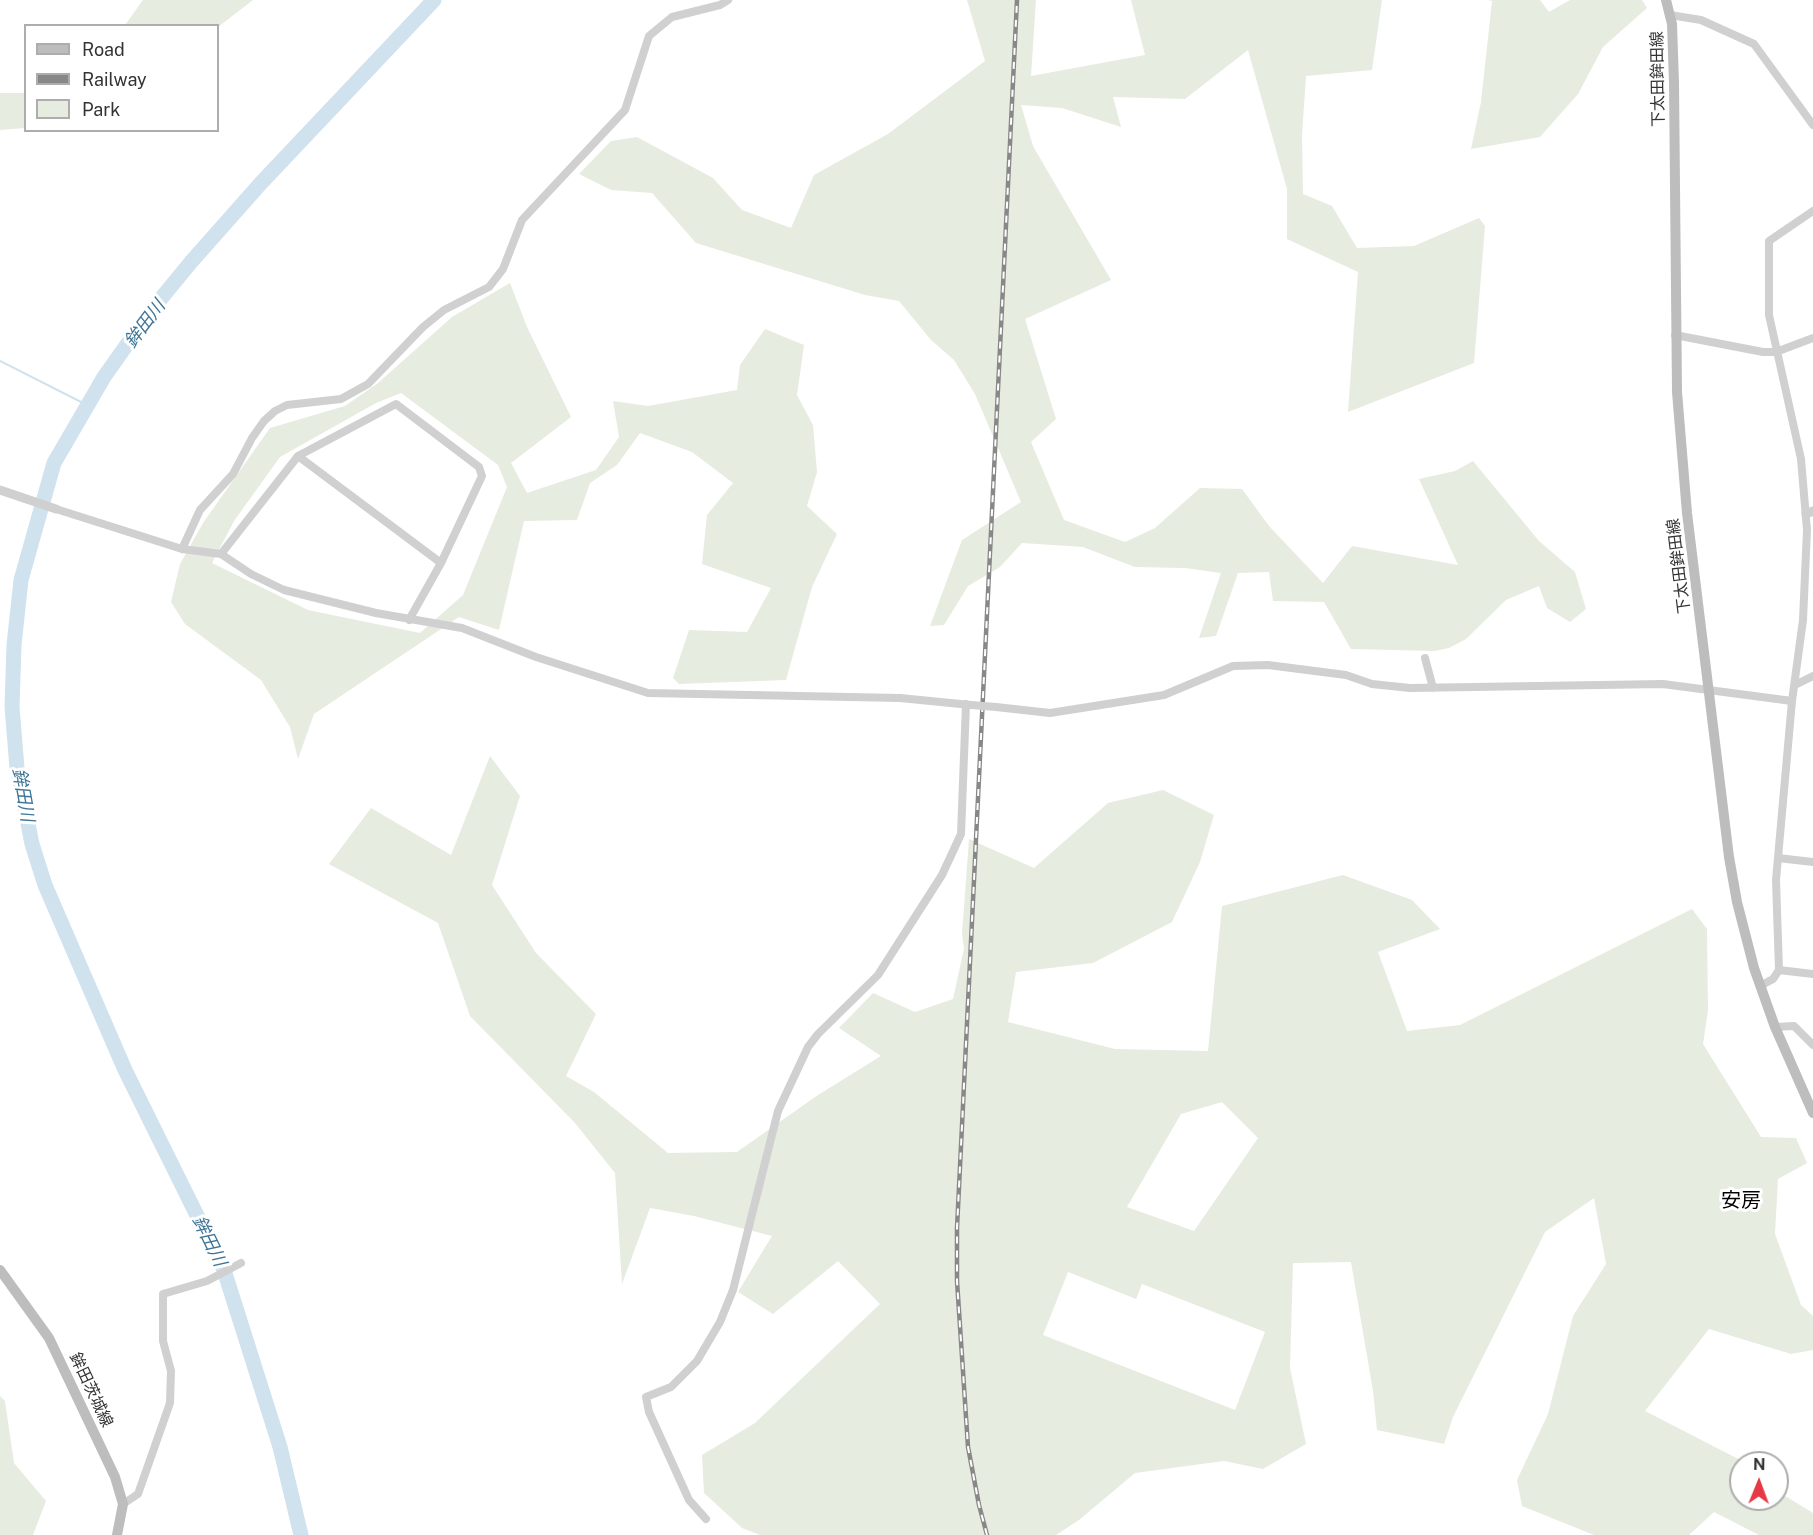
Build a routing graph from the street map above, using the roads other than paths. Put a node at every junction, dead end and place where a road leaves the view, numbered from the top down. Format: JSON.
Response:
{"nodes":[{"id":1,"x":728,"y":0,"type":"edge"},
{"id":2,"x":1666,"y":0,"type":"edge"},
{"id":3,"x":1670,"y":15,"type":"junction"},
{"id":4,"x":1813,"y":125,"type":"edge"},
{"id":5,"x":1813,"y":211,"type":"edge"},
{"id":6,"x":1675,"y":335,"type":"junction"},
{"id":7,"x":1813,"y":338,"type":"edge"},
{"id":8,"x":1776,"y":352,"type":"junction"},
{"id":9,"x":298,"y":456,"type":"junction"},
{"id":10,"x":0,"y":490,"type":"edge"},
{"id":11,"x":56,"y":509,"type":"joint"},
{"id":12,"x":1810,"y":513,"type":"edge"},
{"id":13,"x":182,"y":549,"type":"junction"},
{"id":14,"x":221,"y":554,"type":"junction"},
{"id":15,"x":441,"y":563,"type":"junction"},
{"id":16,"x":409,"y":620,"type":"junction"},
{"id":17,"x":1425,"y":658,"type":"dead end"},
{"id":18,"x":1813,"y":676,"type":"edge"},
{"id":19,"x":1795,"y":685,"type":"junction"},
{"id":20,"x":1433,"y":688,"type":"junction"},
{"id":21,"x":1709,"y":692,"type":"junction"},
{"id":22,"x":1792,"y":701,"type":"junction"},
{"id":23,"x":968,"y":704,"type":"junction"},
{"id":24,"x":1778,"y":858,"type":"junction"},
{"id":25,"x":1813,"y":862,"type":"edge"},
{"id":26,"x":1779,"y":970,"type":"junction"},
{"id":27,"x":1813,"y":974,"type":"edge"},
{"id":28,"x":1760,"y":986,"type":"junction"},
{"id":29,"x":1775,"y":1027,"type":"junction"},
{"id":30,"x":1813,"y":1045,"type":"edge"},
{"id":31,"x":1813,"y":1113,"type":"edge"},
{"id":32,"x":241,"y":1263,"type":"dead end"},
{"id":33,"x":0,"y":1270,"type":"edge"},
{"id":34,"x":123,"y":1504,"type":"junction"},
{"id":35,"x":706,"y":1519,"type":"dead end"},
{"id":36,"x":117,"y":1535,"type":"edge"}],
"edges":[{"from":1,"to":13,"type":"street"},
{"from":2,"to":3,"type":"main road","name":"下太田鉾田線"},
{"from":3,"to":4,"type":"street"},
{"from":3,"to":6,"type":"main road","name":"下太田鉾田線"},
{"from":5,"to":8,"type":"street"},
{"from":6,"to":8,"type":"street"},
{"from":6,"to":21,"type":"main road","name":"下太田鉾田線"},
{"from":7,"to":8,"type":"street"},
{"from":8,"to":12,"type":"street"},
{"from":9,"to":14,"type":"street"},
{"from":9,"to":15,"type":"street"},
{"from":9,"to":15,"type":"street"},
{"from":10,"to":11,"type":"street"},
{"from":11,"to":13,"type":"street"},
{"from":12,"to":19,"type":"street"},
{"from":13,"to":14,"type":"street"},
{"from":14,"to":16,"type":"street"},
{"from":15,"to":16,"type":"street"},
{"from":16,"to":23,"type":"street"},
{"from":17,"to":20,"type":"street"},
{"from":18,"to":19,"type":"street"},
{"from":19,"to":22,"type":"street"},
{"from":20,"to":21,"type":"street"},
{"from":20,"to":23,"type":"street","bridge":true},
{"from":21,"to":22,"type":"street"},
{"from":21,"to":28,"type":"main road","name":"下太田鉾田線"},
{"from":22,"to":24,"type":"street"},
{"from":23,"to":35,"type":"street"},
{"from":24,"to":25,"type":"street"},
{"from":24,"to":26,"type":"street"},
{"from":26,"to":27,"type":"street"},
{"from":26,"to":28,"type":"street"},
{"from":28,"to":29,"type":"main road","name":"下太田鉾田線"},
{"from":29,"to":30,"type":"street"},
{"from":29,"to":31,"type":"main road","name":"下太田鉾田線"},
{"from":32,"to":34,"type":"street"},
{"from":33,"to":34,"type":"main road","name":"鉾田茨城線"},
{"from":34,"to":36,"type":"main road","name":"鉾田茨城線"}]}
